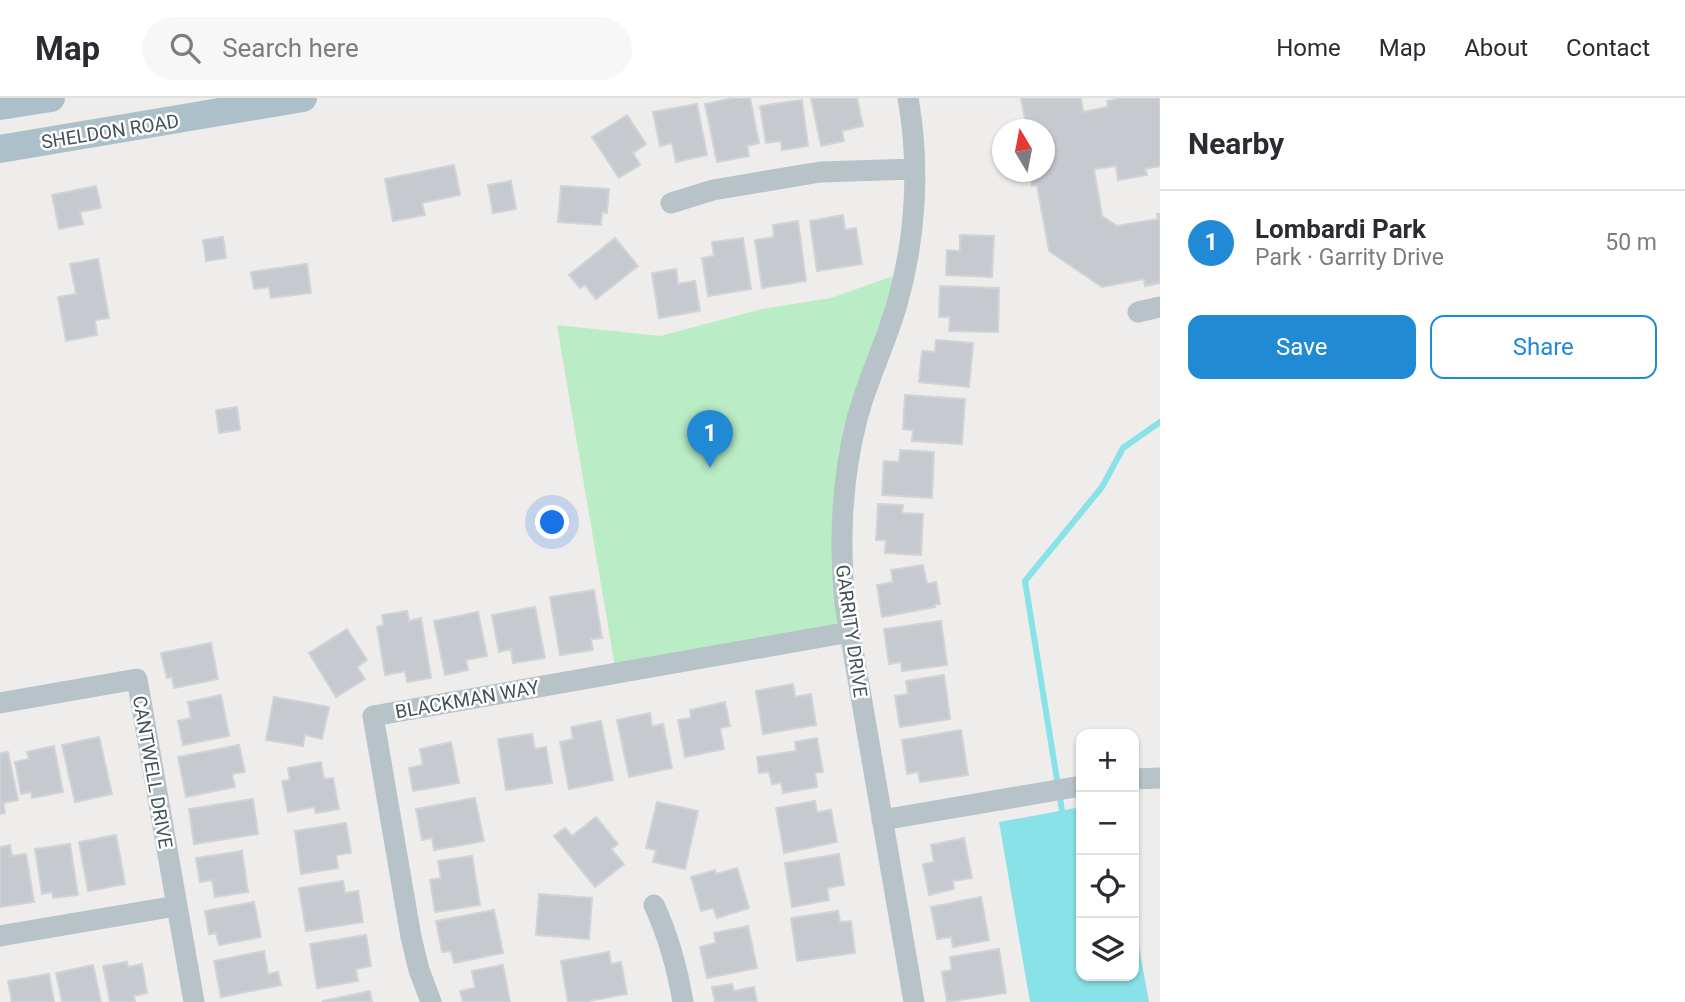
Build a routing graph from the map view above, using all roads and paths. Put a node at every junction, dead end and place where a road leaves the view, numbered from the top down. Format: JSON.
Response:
{"nodes":[{"id":1,"x":51,"y":98,"type":"edge"},
{"id":2,"x":303,"y":98,"type":"edge"},
{"id":3,"x":908,"y":98,"type":"edge"},
{"id":4,"x":0,"y":106,"type":"edge"},
{"id":5,"x":0,"y":149,"type":"edge"},
{"id":6,"x":914,"y":169,"type":"junction"},
{"id":7,"x":671,"y":203,"type":"dead end"},
{"id":8,"x":1160,"y":307,"type":"edge"},
{"id":9,"x":1138,"y":312,"type":"dead end"},
{"id":10,"x":850,"y":632,"type":"junction"},
{"id":11,"x":0,"y":704,"type":"edge"},
{"id":12,"x":1160,"y":778,"type":"edge"},
{"id":13,"x":1139,"y":779,"type":"edge"},
{"id":14,"x":1076,"y":787,"type":"edge"},
{"id":15,"x":882,"y":820,"type":"junction"},
{"id":16,"x":654,"y":905,"type":"dead end"},
{"id":17,"x":176,"y":906,"type":"junction"},
{"id":18,"x":0,"y":936,"type":"edge"},
{"id":19,"x":194,"y":1002,"type":"edge"},
{"id":20,"x":431,"y":1002,"type":"edge"},
{"id":21,"x":683,"y":1002,"type":"edge"},
{"id":22,"x":914,"y":1002,"type":"edge"}],
"edges":[{"from":1,"to":4,"type":"main road"},
{"from":2,"to":5,"type":"main road","name":"SHELDON ROAD"},
{"from":3,"to":6,"type":"street","name":"GARRITY DRIVE"},
{"from":6,"to":7,"type":"street"},
{"from":6,"to":10,"type":"street","name":"GARRITY DRIVE"},
{"from":8,"to":9,"type":"street"},
{"from":10,"to":15,"type":"street","name":"GARRITY DRIVE"},
{"from":10,"to":20,"type":"street","name":"BLACKMAN WAY"},
{"from":11,"to":17,"type":"street","name":"CANTWELL DRIVE"},
{"from":12,"to":13,"type":"street"},
{"from":14,"to":15,"type":"street"},
{"from":15,"to":22,"type":"street","name":"GARRITY DRIVE"},
{"from":16,"to":21,"type":"street"},
{"from":17,"to":18,"type":"street"},
{"from":17,"to":19,"type":"street","name":"CANTWELL DRIVE"}]}
